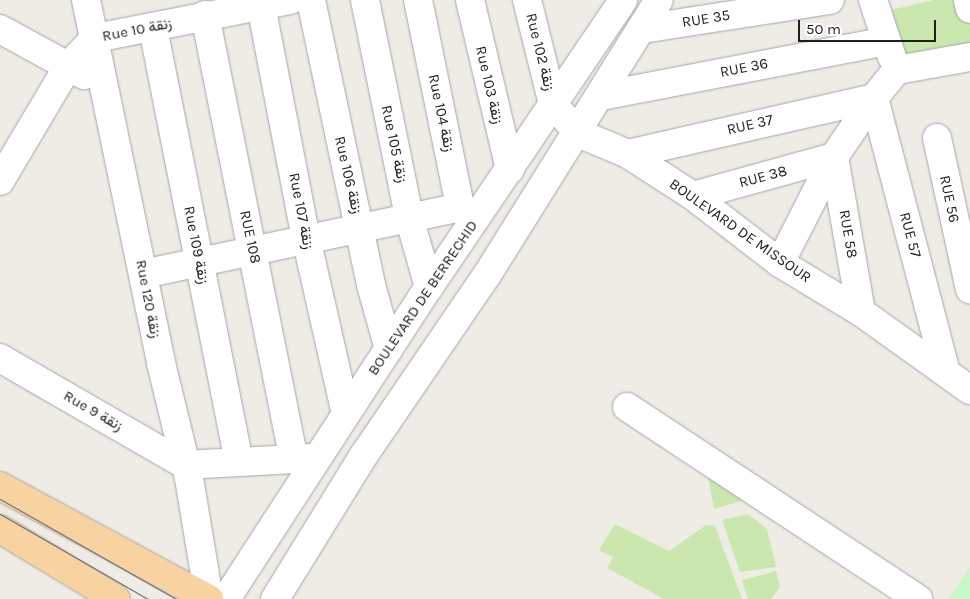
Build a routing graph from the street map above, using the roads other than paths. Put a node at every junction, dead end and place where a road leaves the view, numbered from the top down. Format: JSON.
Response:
{"nodes":[{"id":1,"x":86,"y":0,"type":"edge"},
{"id":2,"x":290,"y":0,"type":"edge"},
{"id":3,"x":311,"y":0,"type":"edge"},
{"id":4,"x":365,"y":0,"type":"edge"},
{"id":5,"x":418,"y":0,"type":"edge"},
{"id":6,"x":470,"y":0,"type":"edge"},
{"id":7,"x":527,"y":0,"type":"edge"},
{"id":8,"x":623,"y":0,"type":"edge"},
{"id":9,"x":659,"y":0,"type":"edge"},
{"id":10,"x":830,"y":0,"type":"edge"},
{"id":11,"x":873,"y":0,"type":"edge"},
{"id":12,"x":968,"y":0,"type":"edge"},
{"id":13,"x":261,"y":3,"type":"edge"},
{"id":14,"x":970,"y":9,"type":"edge"},
{"id":15,"x":205,"y":15,"type":"junction"},
{"id":16,"x":0,"y":28,"type":"edge"},
{"id":17,"x":153,"y":28,"type":"junction"},
{"id":18,"x":642,"y":29,"type":"junction"},
{"id":19,"x":96,"y":38,"type":"junction"},
{"id":20,"x":886,"y":41,"type":"junction"},
{"id":21,"x":970,"y":57,"type":"edge"},
{"id":22,"x":69,"y":65,"type":"junction"},
{"id":23,"x":897,"y":70,"type":"junction"},
{"id":24,"x":104,"y":88,"type":"junction"},
{"id":25,"x":601,"y":96,"type":"junction"},
{"id":26,"x":874,"y":98,"type":"junction"},
{"id":27,"x":553,"y":104,"type":"junction"},
{"id":28,"x":578,"y":133,"type":"junction"},
{"id":29,"x":937,"y":138,"type":"dead end"},
{"id":30,"x":628,"y":154,"type":"junction"},
{"id":31,"x":834,"y":157,"type":"junction"},
{"id":32,"x":510,"y":169,"type":"junction"},
{"id":33,"x":0,"y":181,"type":"edge"},
{"id":34,"x":693,"y":196,"type":"junction"},
{"id":35,"x":467,"y":214,"type":"junction"},
{"id":36,"x":409,"y":217,"type":"junction"},
{"id":37,"x":359,"y":228,"type":"junction"},
{"id":38,"x":306,"y":238,"type":"junction"},
{"id":39,"x":253,"y":250,"type":"junction"},
{"id":40,"x":199,"y":261,"type":"junction"},
{"id":41,"x":780,"y":263,"type":"junction"},
{"id":42,"x":143,"y":274,"type":"junction"},
{"id":43,"x":429,"y":287,"type":"junction"},
{"id":44,"x":970,"y":289,"type":"edge"},
{"id":45,"x":861,"y":312,"type":"junction"},
{"id":46,"x":388,"y":349,"type":"junction"},
{"id":47,"x":0,"y":358,"type":"edge"},
{"id":48,"x":946,"y":373,"type":"junction"},
{"id":49,"x":970,"y":390,"type":"edge"},
{"id":50,"x":626,"y":407,"type":"dead end"},
{"id":51,"x":346,"y":414,"type":"junction"},
{"id":52,"x":364,"y":455,"type":"junction"},
{"id":53,"x":305,"y":459,"type":"junction"},
{"id":54,"x":239,"y":462,"type":"junction"},
{"id":55,"x":185,"y":465,"type":"junction"},
{"id":56,"x":0,"y":486,"type":"edge"},
{"id":57,"x":0,"y":529,"type":"edge"},
{"id":58,"x":116,"y":599,"type":"edge"},
{"id":59,"x":209,"y":599,"type":"edge"},
{"id":60,"x":226,"y":599,"type":"edge"},
{"id":61,"x":275,"y":599,"type":"edge"},
{"id":62,"x":918,"y":599,"type":"edge"}],
"edges":[{"from":1,"to":19,"type":"street","name":"Rue 120 زنقة"},
{"from":2,"to":13,"type":"street","name":"Rue 10 زنقة"},
{"from":3,"to":37,"type":"street","name":"Rue 106 زنقة"},
{"from":4,"to":36,"type":"street","name":"Rue 105 زنقة"},
{"from":5,"to":35,"type":"street","name":"Rue 104 زنقة"},
{"from":6,"to":32,"type":"street","name":"Rue 103 زنقة"},
{"from":7,"to":27,"type":"street","name":"Rue 102 زنقة"},
{"from":8,"to":27,"type":"street","name":"BOULEVARD DE BERRECHID"},
{"from":9,"to":18,"type":"street"},
{"from":10,"to":18,"type":"street","name":"RUE 35"},
{"from":11,"to":20,"type":"street"},
{"from":12,"to":14,"type":"street"},
{"from":13,"to":15,"type":"street","name":"Rue 10 زنقة"},
{"from":13,"to":38,"type":"street","name":"Rue 107 زنقة"},
{"from":15,"to":17,"type":"street","name":"Rue 10 زنقة"},
{"from":15,"to":39,"type":"street","name":"RUE 108"},
{"from":16,"to":22,"type":"street"},
{"from":17,"to":19,"type":"street","name":"Rue 10 زنقة"},
{"from":17,"to":40,"type":"street","name":"Rue 109 زنقة"},
{"from":18,"to":25,"type":"street"},
{"from":19,"to":22,"type":"street","name":"Rue 10 زنقة"},
{"from":19,"to":24,"type":"street","name":"Rue 120 زنقة"},
{"from":20,"to":23,"type":"street"},
{"from":20,"to":25,"type":"street","name":"RUE 36"},
{"from":21,"to":23,"type":"street"},
{"from":22,"to":24,"type":"street"},
{"from":22,"to":33,"type":"street","name":"Rue 10 زنقة"},
{"from":23,"to":26,"type":"street"},
{"from":24,"to":42,"type":"street","name":"Rue 120 زنقة"},
{"from":25,"to":28,"type":"street"},
{"from":26,"to":30,"type":"street","name":"RUE 37"},
{"from":26,"to":31,"type":"street"},
{"from":26,"to":48,"type":"street","name":"RUE 57"},
{"from":27,"to":28,"type":"street"},
{"from":27,"to":32,"type":"street","name":"BOULEVARD DE BERRECHID"},
{"from":28,"to":30,"type":"street","name":"BOULEVARD DE MISSOUR"},
{"from":28,"to":52,"type":"street"},
{"from":29,"to":44,"type":"street","name":"RUE 56"},
{"from":30,"to":34,"type":"street","name":"BOULEVARD DE MISSOUR"},
{"from":31,"to":34,"type":"street","name":"RUE 38"},
{"from":31,"to":41,"type":"street"},
{"from":31,"to":45,"type":"street","name":"RUE 58"},
{"from":32,"to":35,"type":"street","name":"BOULEVARD DE BERRECHID"},
{"from":34,"to":41,"type":"street","name":"BOULEVARD DE MISSOUR"},
{"from":35,"to":36,"type":"street"},
{"from":35,"to":43,"type":"street","name":"BOULEVARD DE BERRECHID"},
{"from":36,"to":37,"type":"street"},
{"from":36,"to":43,"type":"street","name":"Rue 105 زنقة"},
{"from":37,"to":38,"type":"street"},
{"from":37,"to":46,"type":"street","name":"Rue 106 زنقة"},
{"from":38,"to":39,"type":"street"},
{"from":38,"to":51,"type":"street","name":"Rue 107 زنقة"},
{"from":39,"to":40,"type":"street"},
{"from":39,"to":53,"type":"street","name":"RUE 108"},
{"from":40,"to":42,"type":"street"},
{"from":40,"to":54,"type":"street","name":"Rue 109 زنقة"},
{"from":41,"to":45,"type":"street","name":"BOULEVARD DE MISSOUR"},
{"from":42,"to":55,"type":"street","name":"Rue 120 زنقة"},
{"from":43,"to":46,"type":"street","name":"BOULEVARD DE BERRECHID"},
{"from":45,"to":48,"type":"street","name":"BOULEVARD DE MISSOUR"},
{"from":46,"to":51,"type":"street","name":"BOULEVARD DE BERRECHID"},
{"from":47,"to":55,"type":"street","name":"Rue 9 زنقة"},
{"from":48,"to":49,"type":"street","name":"BOULEVARD DE MISSOUR"},
{"from":50,"to":62,"type":"street"},
{"from":51,"to":53,"type":"street","name":"BOULEVARD DE BERRECHID"},
{"from":52,"to":53,"type":"street"},
{"from":52,"to":61,"type":"street"},
{"from":53,"to":54,"type":"street"},
{"from":53,"to":60,"type":"street","name":"BOULEVARD DE BERRECHID"},
{"from":54,"to":55,"type":"street"},
{"from":55,"to":59,"type":"street","name":"Rue 120 زنقة"},
{"from":56,"to":59,"type":"main road"},
{"from":57,"to":58,"type":"main road"}]}
